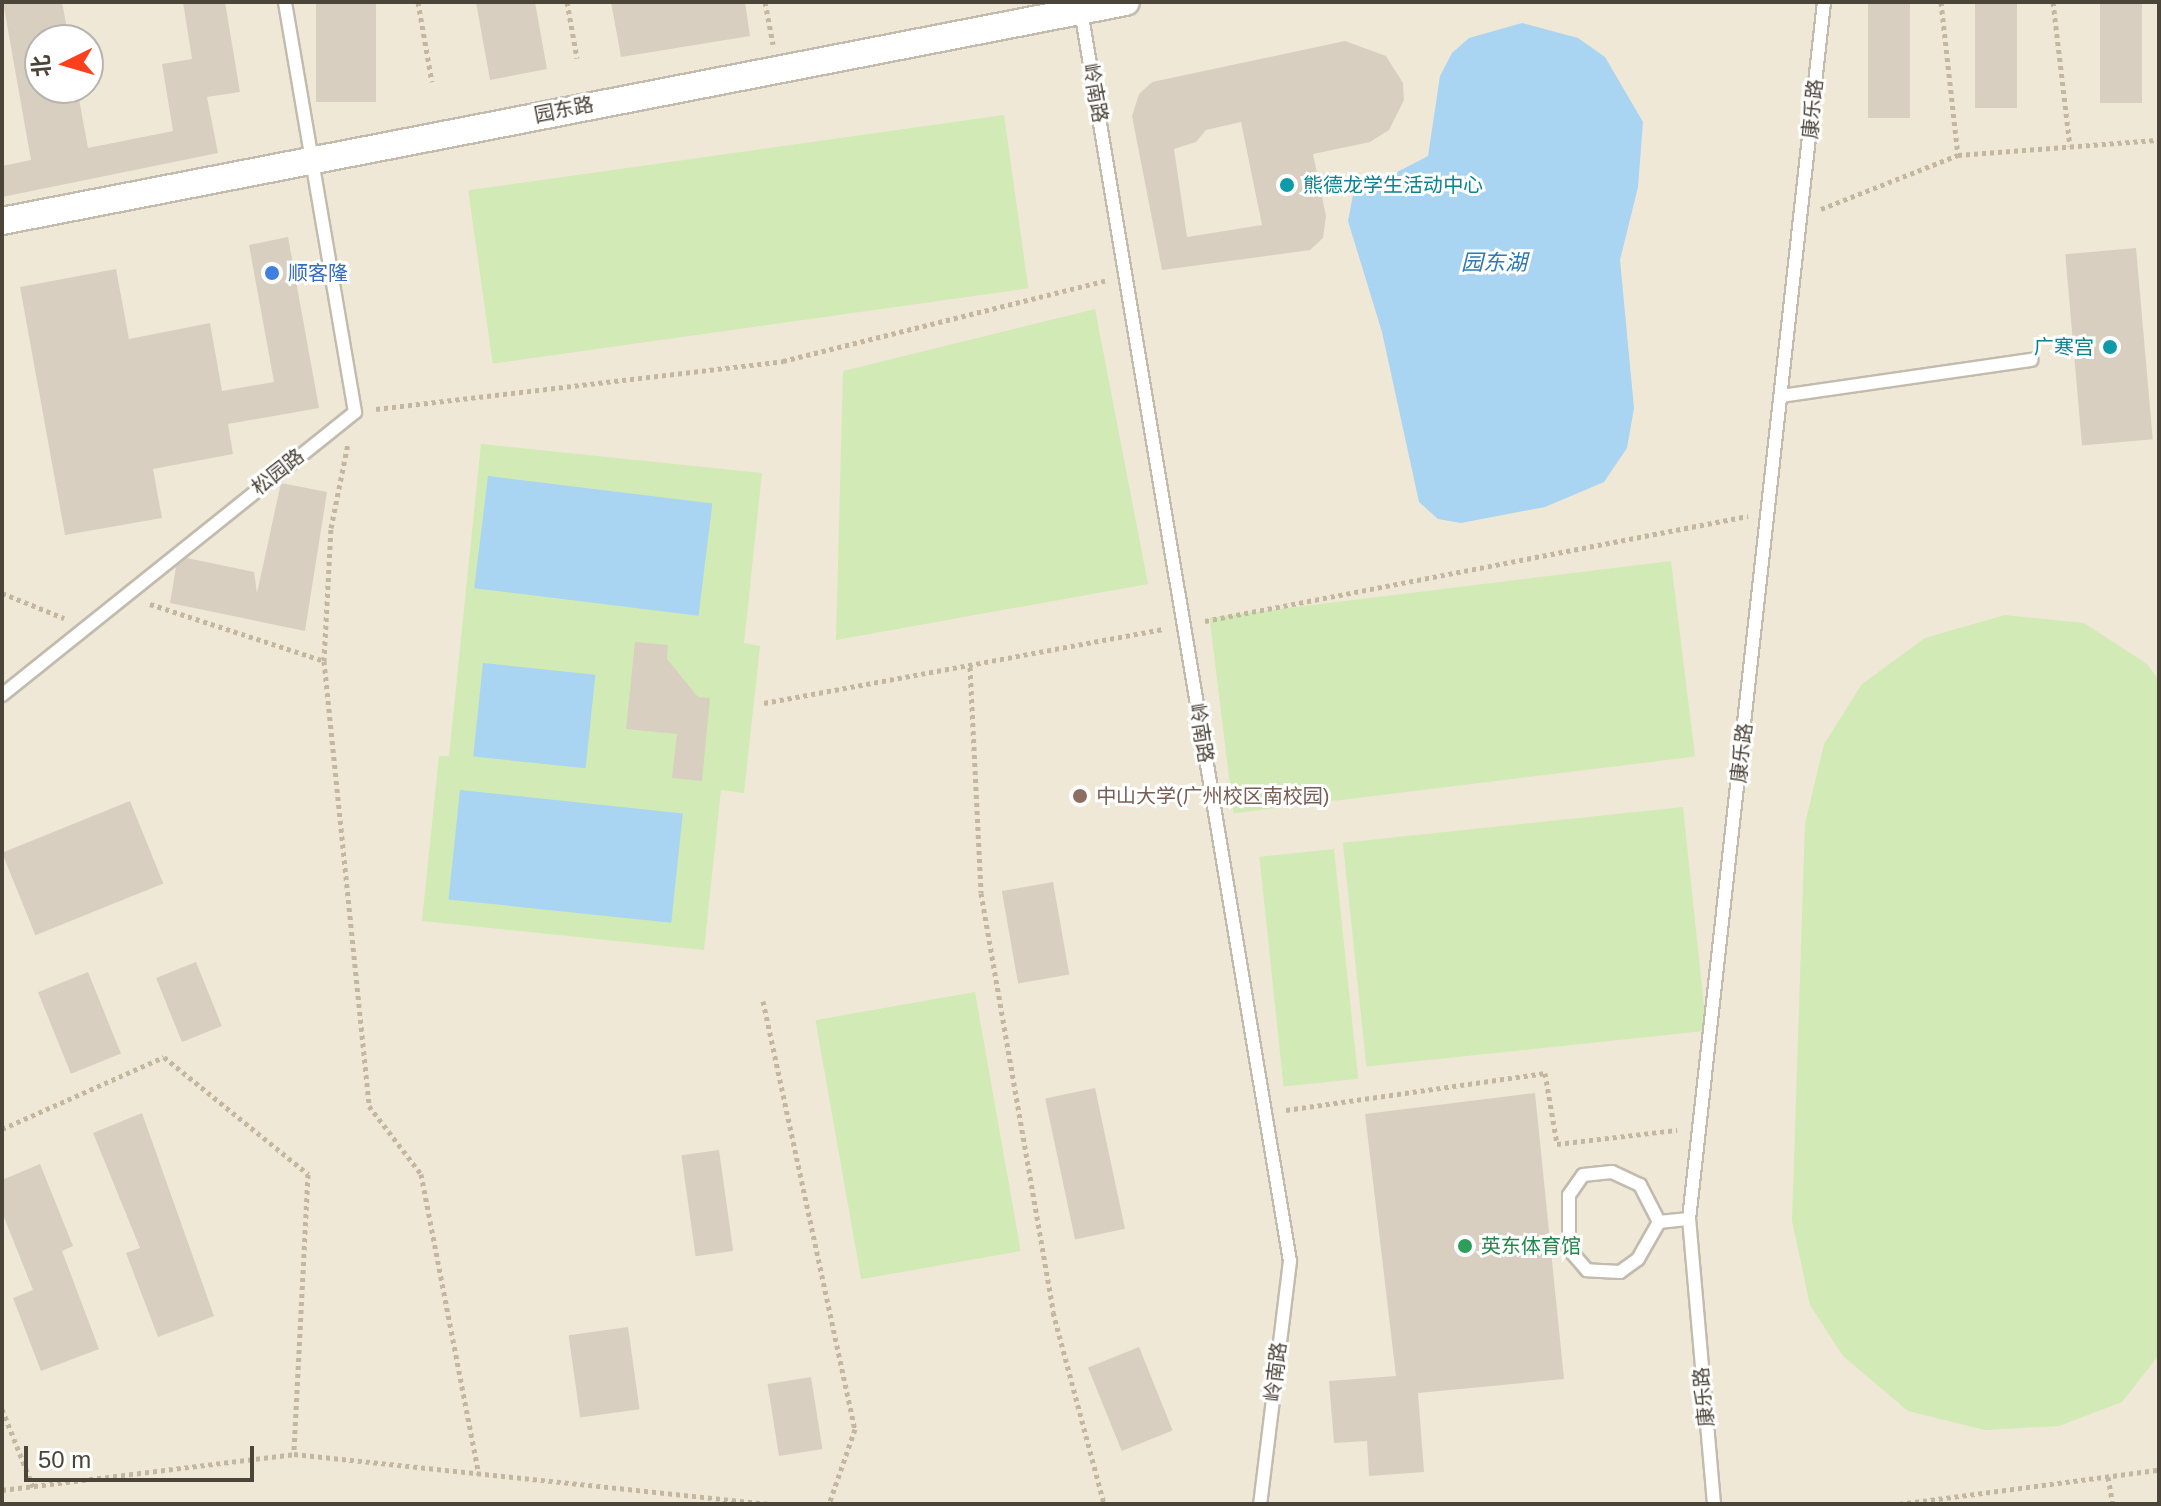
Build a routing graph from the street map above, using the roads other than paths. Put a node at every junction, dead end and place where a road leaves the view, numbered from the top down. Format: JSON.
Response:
{"nodes":[{"id":1,"x":285,"y":2,"type":"edge"},
{"id":2,"x":1126,"y":2,"type":"edge"},
{"id":3,"x":1824,"y":2,"type":"edge"},
{"id":4,"x":1081,"y":10,"type":"junction"},
{"id":5,"x":314,"y":159,"type":"junction"},
{"id":6,"x":2,"y":221,"type":"edge"},
{"id":7,"x":2031,"y":360,"type":"dead end"},
{"id":8,"x":1781,"y":396,"type":"junction"},
{"id":9,"x":2,"y":695,"type":"edge"},
{"id":10,"x":1689,"y":1219,"type":"junction"},
{"id":11,"x":1659,"y":1222,"type":"junction"},
{"id":12,"x":1260,"y":1504,"type":"edge"},
{"id":13,"x":1714,"y":1504,"type":"edge"}],
"edges":[{"from":1,"to":5,"type":"lane"},
{"from":2,"to":4,"type":"street","name":"园东路"},
{"from":3,"to":8,"type":"lane","name":"康乐路"},
{"from":4,"to":5,"type":"street","name":"园东路"},
{"from":4,"to":12,"type":"lane","name":"岭南路"},
{"from":5,"to":6,"type":"street","name":"园东路"},
{"from":5,"to":9,"type":"lane","name":"松园路"},
{"from":7,"to":8,"type":"lane"},
{"from":8,"to":10,"type":"lane","name":"康乐路"},
{"from":10,"to":11,"type":"lane"},
{"from":10,"to":13,"type":"lane","name":"康乐路"},
{"from":11,"to":11,"type":"lane"}]}
